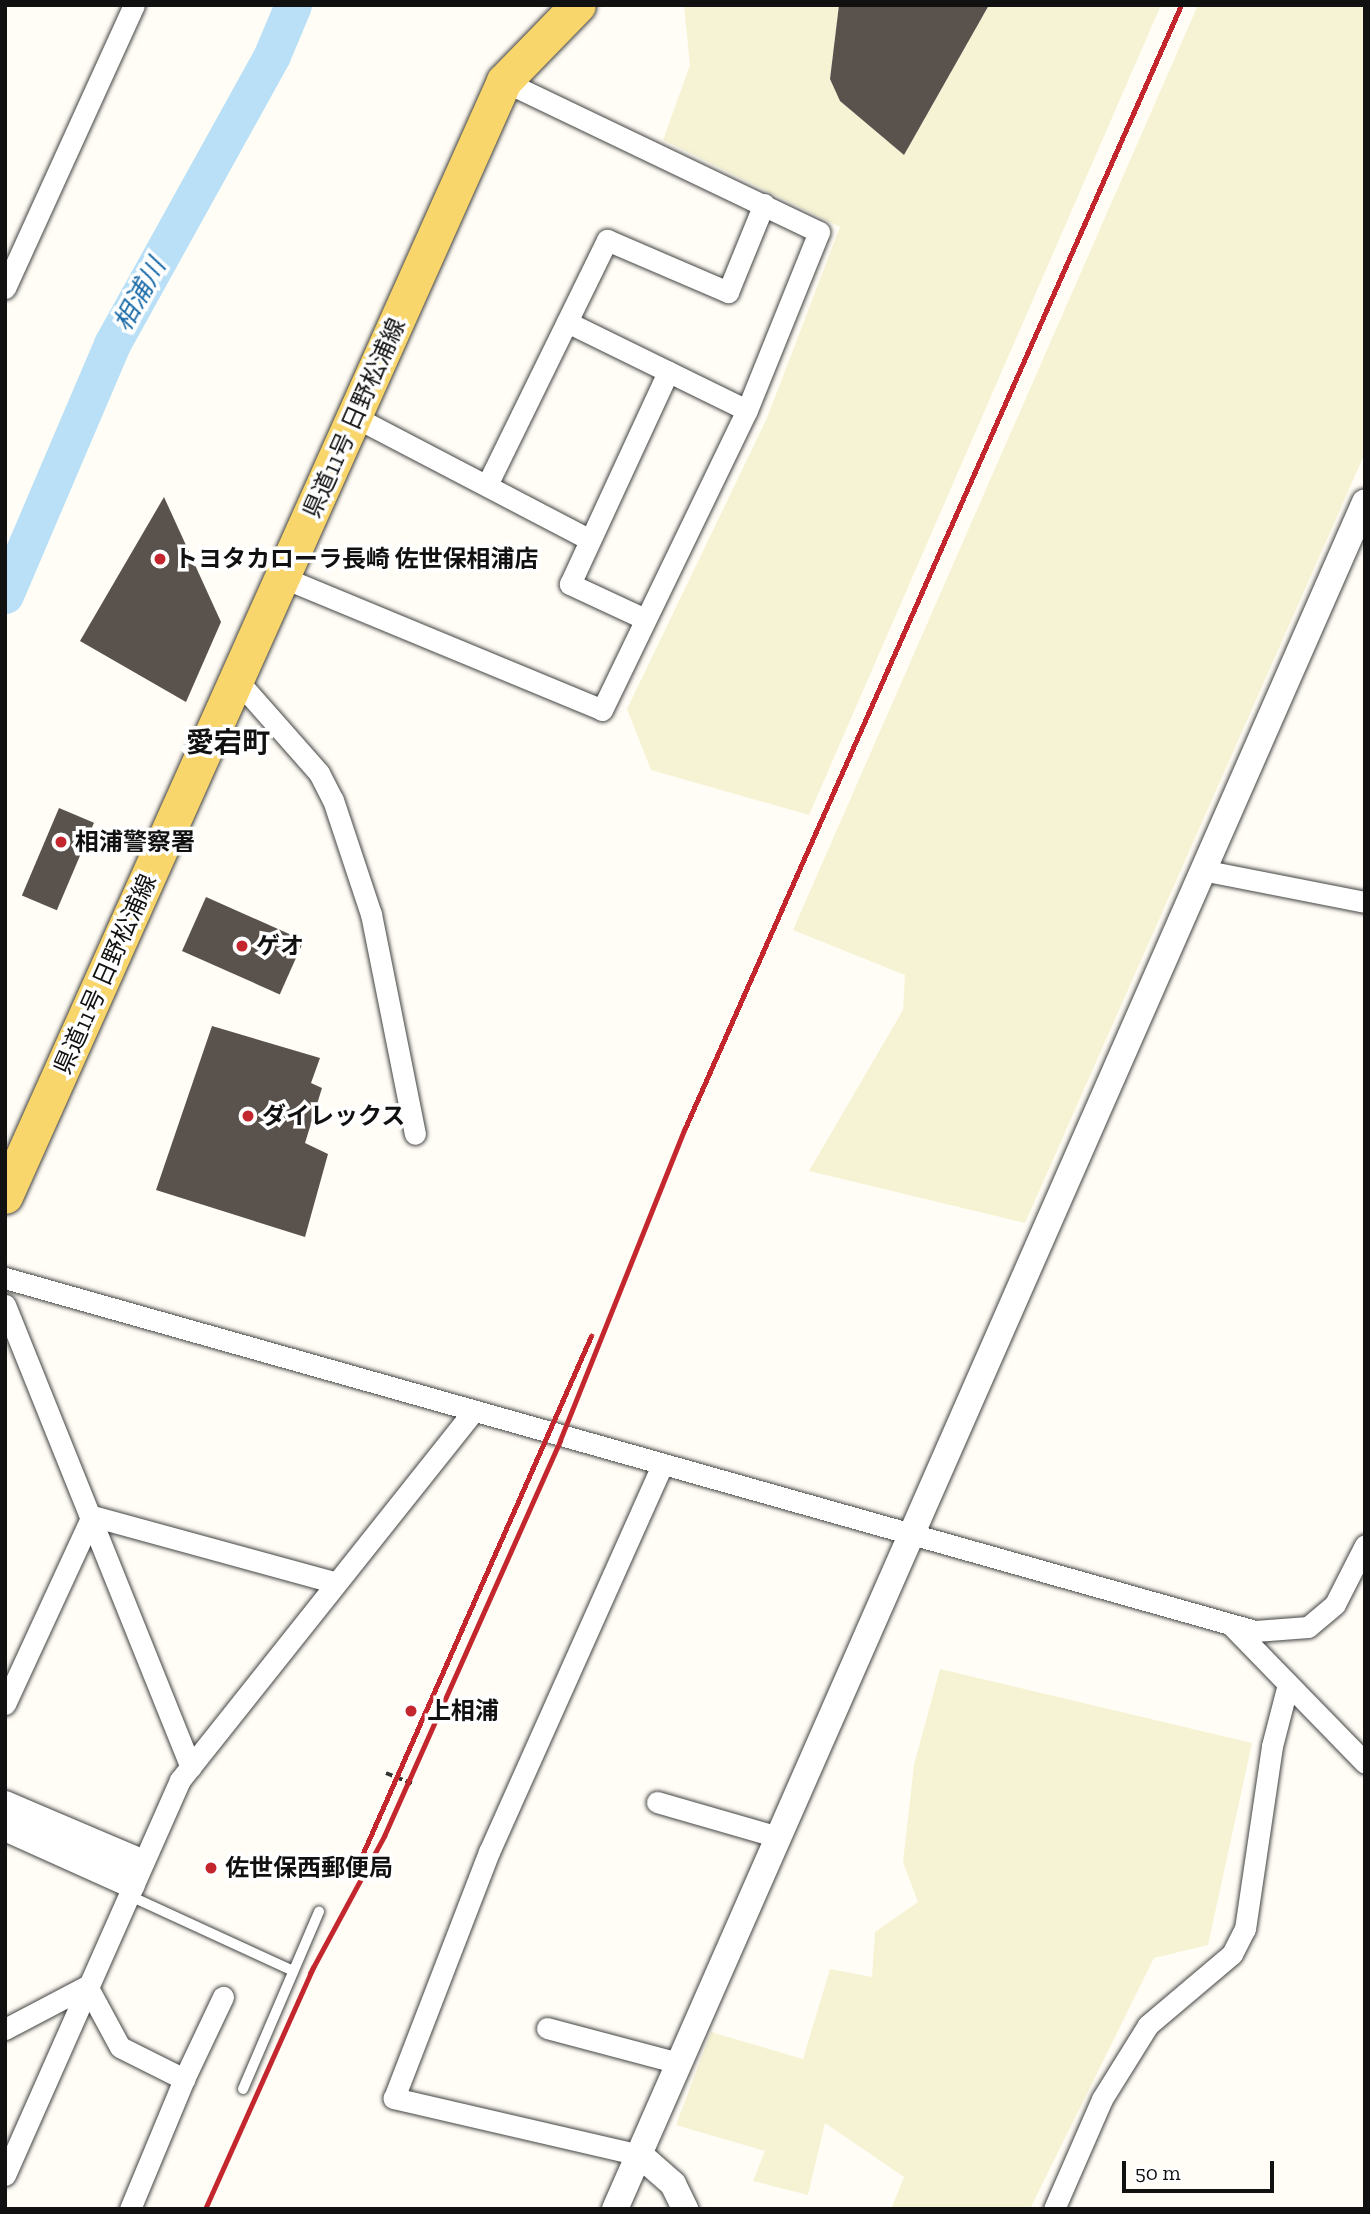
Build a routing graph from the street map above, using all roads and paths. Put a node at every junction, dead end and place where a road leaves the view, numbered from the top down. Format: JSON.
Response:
{"nodes":[{"id":1,"x":134,"y":5,"type":"edge"},
{"id":2,"x":578,"y":5,"type":"edge"},
{"id":3,"x":504,"y":81,"type":"junction"},
{"id":4,"x":764,"y":204,"type":"junction"},
{"id":5,"x":5,"y":288,"type":"edge"},
{"id":6,"x":567,"y":322,"type":"junction"},
{"id":7,"x":668,"y":372,"type":"junction"},
{"id":8,"x":747,"y":410,"type":"junction"},
{"id":9,"x":354,"y":416,"type":"junction"},
{"id":10,"x":487,"y":485,"type":"junction"},
{"id":11,"x":1365,"y":502,"type":"edge"},
{"id":12,"x":590,"y":540,"type":"junction"},
{"id":13,"x":284,"y":578,"type":"junction"},
{"id":14,"x":645,"y":619,"type":"junction"},
{"id":15,"x":237,"y":680,"type":"junction"},
{"id":16,"x":1202,"y":870,"type":"junction"},
{"id":17,"x":1365,"y":902,"type":"edge"},
{"id":18,"x":415,"y":1134,"type":"dead end"},
{"id":19,"x":5,"y":1196,"type":"edge"},
{"id":20,"x":5,"y":1278,"type":"edge"},
{"id":21,"x":5,"y":1305,"type":"edge"},
{"id":22,"x":474,"y":1411,"type":"junction"},
{"id":23,"x":661,"y":1468,"type":"junction"},
{"id":24,"x":92,"y":1516,"type":"junction"},
{"id":25,"x":910,"y":1533,"type":"junction"},
{"id":26,"x":1365,"y":1545,"type":"edge"},
{"id":27,"x":334,"y":1582,"type":"junction"},
{"id":28,"x":1224,"y":1619,"type":"junction"},
{"id":29,"x":1288,"y":1684,"type":"junction"},
{"id":30,"x":5,"y":1704,"type":"edge"},
{"id":31,"x":1365,"y":1763,"type":"edge"},
{"id":32,"x":191,"y":1767,"type":"junction"},
{"id":33,"x":386,"y":1773,"type":"dead end"},
{"id":34,"x":415,"y":1785,"type":"dead end"},
{"id":35,"x":657,"y":1802,"type":"dead end"},
{"id":36,"x":5,"y":1804,"type":"edge"},
{"id":37,"x":5,"y":1828,"type":"edge"},
{"id":38,"x":778,"y":1837,"type":"junction"},
{"id":39,"x":134,"y":1880,"type":"junction"},
{"id":40,"x":319,"y":1912,"type":"dead end"},
{"id":41,"x":293,"y":1971,"type":"junction"},
{"id":42,"x":87,"y":1986,"type":"junction"},
{"id":43,"x":223,"y":1997,"type":"dead end"},
{"id":44,"x":547,"y":2028,"type":"dead end"},
{"id":45,"x":5,"y":2029,"type":"edge"},
{"id":46,"x":679,"y":2063,"type":"junction"},
{"id":47,"x":184,"y":2079,"type":"junction"},
{"id":48,"x":243,"y":2089,"type":"dead end"},
{"id":49,"x":640,"y":2155,"type":"junction"},
{"id":50,"x":5,"y":2175,"type":"edge"},
{"id":51,"x":130,"y":2209,"type":"edge"},
{"id":52,"x":615,"y":2209,"type":"edge"},
{"id":53,"x":685,"y":2209,"type":"edge"},
{"id":54,"x":1054,"y":2209,"type":"edge"}],
"edges":[{"from":1,"to":5,"type":"street"},
{"from":2,"to":3,"type":"main road","name":"県道11号 日野松浦線"},
{"from":3,"to":4,"type":"street"},
{"from":3,"to":9,"type":"main road","name":"県道11号 日野松浦線"},
{"from":4,"to":6,"type":"street"},
{"from":4,"to":8,"type":"street"},
{"from":6,"to":7,"type":"street"},
{"from":6,"to":10,"type":"street"},
{"from":7,"to":8,"type":"street"},
{"from":7,"to":12,"type":"street"},
{"from":8,"to":14,"type":"street"},
{"from":9,"to":10,"type":"street"},
{"from":9,"to":13,"type":"main road","name":"県道11号 日野松浦線"},
{"from":10,"to":12,"type":"street"},
{"from":11,"to":16,"type":"street"},
{"from":12,"to":14,"type":"street"},
{"from":13,"to":14,"type":"street"},
{"from":13,"to":15,"type":"main road","name":"県道11号 日野松浦線"},
{"from":15,"to":18,"type":"street"},
{"from":15,"to":19,"type":"main road","name":"県道11号 日野松浦線"},
{"from":16,"to":17,"type":"street"},
{"from":16,"to":25,"type":"street"},
{"from":20,"to":22,"type":"street"},
{"from":21,"to":24,"type":"street"},
{"from":22,"to":23,"type":"street"},
{"from":22,"to":27,"type":"street"},
{"from":23,"to":25,"type":"street"},
{"from":23,"to":49,"type":"street"},
{"from":24,"to":27,"type":"street"},
{"from":24,"to":30,"type":"street"},
{"from":24,"to":32,"type":"street"},
{"from":25,"to":28,"type":"street"},
{"from":25,"to":38,"type":"street"},
{"from":26,"to":28,"type":"street"},
{"from":27,"to":32,"type":"street"},
{"from":28,"to":29,"type":"street"},
{"from":29,"to":31,"type":"street"},
{"from":29,"to":54,"type":"street"},
{"from":32,"to":39,"type":"street"},
{"from":33,"to":34,"type":"path"},
{"from":35,"to":38,"type":"street"},
{"from":36,"to":39,"type":"street"},
{"from":37,"to":39,"type":"street"},
{"from":38,"to":46,"type":"street"},
{"from":39,"to":41,"type":"lane"},
{"from":39,"to":42,"type":"street"},
{"from":40,"to":41,"type":"lane"},
{"from":41,"to":48,"type":"lane"},
{"from":42,"to":45,"type":"street"},
{"from":42,"to":47,"type":"street"},
{"from":42,"to":50,"type":"street"},
{"from":43,"to":47,"type":"street"},
{"from":44,"to":46,"type":"street"},
{"from":46,"to":49,"type":"street"},
{"from":47,"to":51,"type":"street"},
{"from":49,"to":52,"type":"street"},
{"from":49,"to":53,"type":"street"}]}
